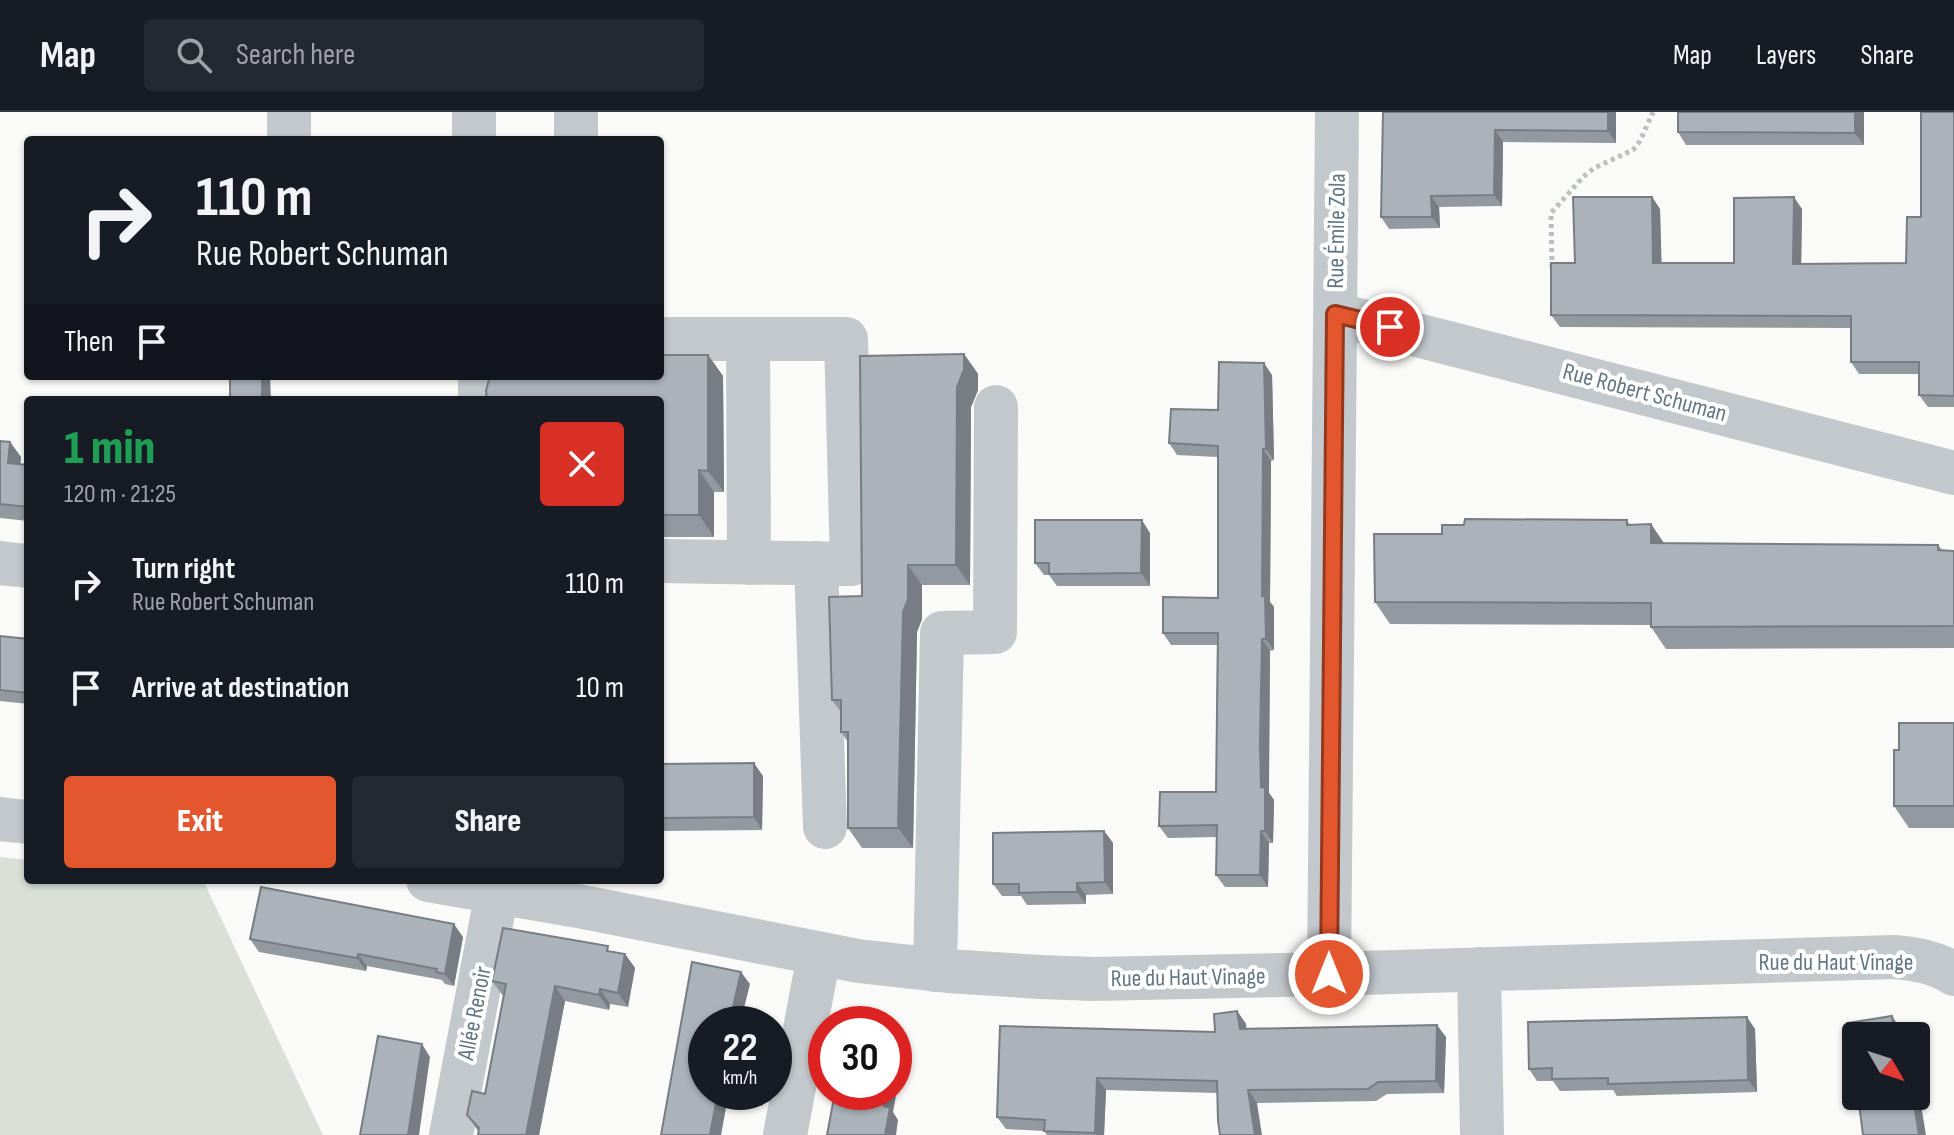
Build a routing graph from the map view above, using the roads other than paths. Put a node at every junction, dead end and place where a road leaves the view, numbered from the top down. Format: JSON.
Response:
{"nodes":[{"id":1,"x":289,"y":112,"type":"edge"},
{"id":2,"x":474,"y":112,"type":"edge"},
{"id":3,"x":576,"y":112,"type":"edge"},
{"id":4,"x":1337,"y":112,"type":"edge"},
{"id":5,"x":289,"y":136,"type":"edge"},
{"id":6,"x":474,"y":136,"type":"edge"},
{"id":7,"x":576,"y":136,"type":"edge"},
{"id":8,"x":1335,"y":314,"type":"junction"},
{"id":9,"x":664,"y":339,"type":"edge"},
{"id":10,"x":748,"y":339,"type":"junction"},
{"id":11,"x":996,"y":407,"type":"dead end"},
{"id":12,"x":1954,"y":473,"type":"edge"},
{"id":13,"x":664,"y":561,"type":"edge"},
{"id":14,"x":0,"y":563,"type":"edge"},
{"id":15,"x":749,"y":563,"type":"junction"},
{"id":16,"x":816,"y":563,"type":"junction"},
{"id":17,"x":24,"y":566,"type":"edge"},
{"id":18,"x":0,"y":819,"type":"edge"},
{"id":19,"x":24,"y":822,"type":"edge"},
{"id":20,"x":825,"y":827,"type":"dead end"},
{"id":21,"x":474,"y":884,"type":"edge"},
{"id":22,"x":497,"y":886,"type":"edge"},
{"id":23,"x":819,"y":955,"type":"junction"},
{"id":24,"x":1479,"y":969,"type":"junction"},
{"id":25,"x":935,"y":970,"type":"junction"},
{"id":26,"x":1329,"y":974,"type":"junction"},
{"id":27,"x":1954,"y":974,"type":"edge"},
{"id":28,"x":451,"y":1135,"type":"edge"},
{"id":29,"x":785,"y":1135,"type":"edge"},
{"id":30,"x":1482,"y":1135,"type":"edge"}],
"edges":[{"from":1,"to":5,"type":"street"},
{"from":2,"to":6,"type":"street"},
{"from":3,"to":7,"type":"street"},
{"from":4,"to":8,"type":"street","name":"Rue Émile Zola"},
{"from":8,"to":12,"type":"street","name":"Rue Robert Schuman"},
{"from":8,"to":26,"type":"street","name":"Rue Émile Zola"},
{"from":9,"to":10,"type":"street"},
{"from":10,"to":15,"type":"street"},
{"from":10,"to":16,"type":"street"},
{"from":11,"to":25,"type":"street"},
{"from":13,"to":15,"type":"street"},
{"from":14,"to":17,"type":"street"},
{"from":15,"to":16,"type":"street"},
{"from":16,"to":20,"type":"street"},
{"from":18,"to":19,"type":"street"},
{"from":21,"to":22,"type":"street","name":"Rue du Haut Vinage"},
{"from":22,"to":23,"type":"street","name":"Rue du Haut Vinage"},
{"from":22,"to":28,"type":"street","name":"Allée Renoir"},
{"from":23,"to":25,"type":"street","name":"Rue du Haut Vinage"},
{"from":23,"to":29,"type":"street"},
{"from":24,"to":26,"type":"street","name":"Rue du Haut Vinage"},
{"from":24,"to":27,"type":"street","name":"Rue du Haut Vinage"},
{"from":24,"to":30,"type":"street"},
{"from":25,"to":26,"type":"street","name":"Rue du Haut Vinage"}]}
